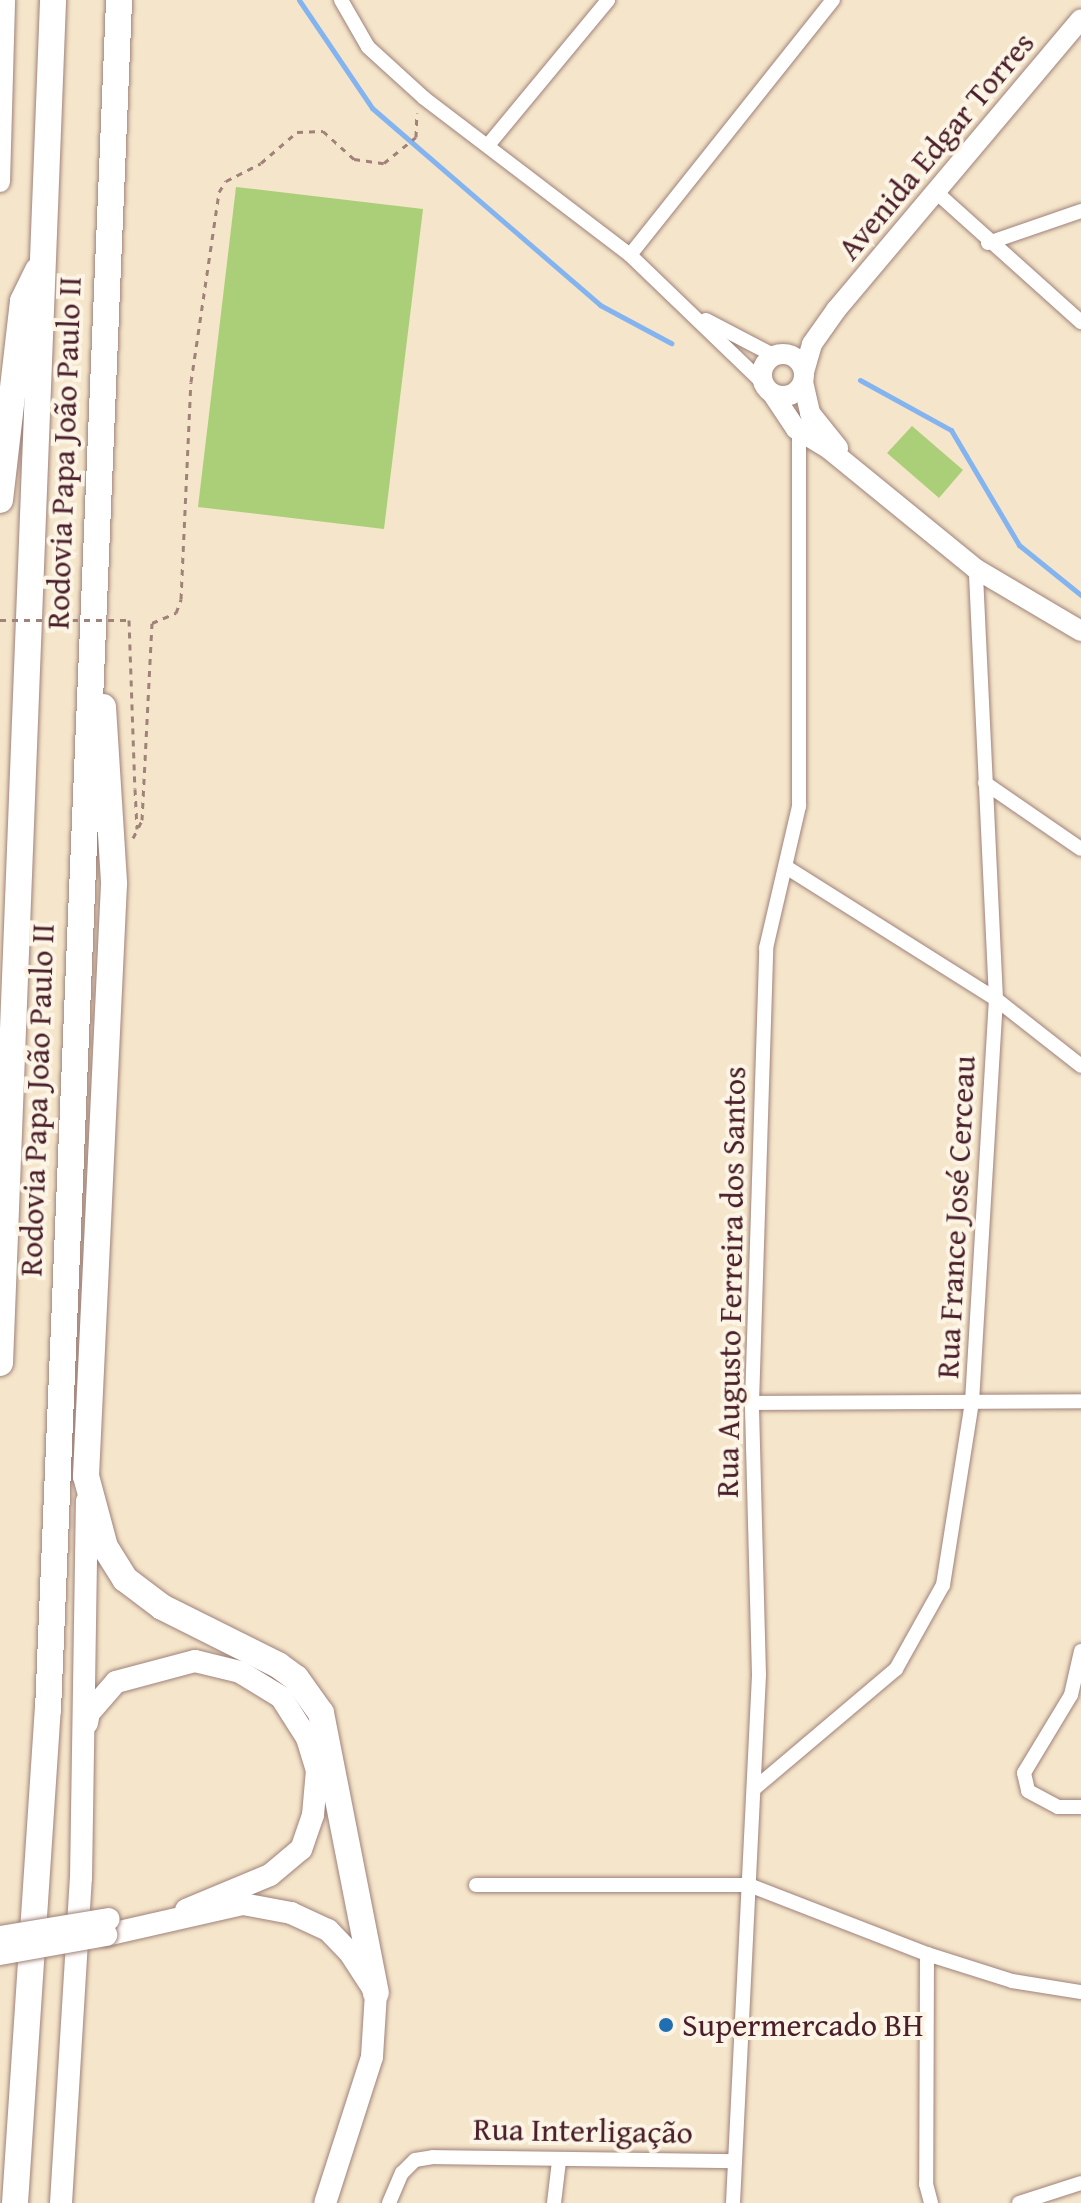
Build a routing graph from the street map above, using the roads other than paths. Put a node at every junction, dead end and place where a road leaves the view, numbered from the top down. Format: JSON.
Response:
{"nodes":[{"id":1,"x":5,"y":0,"type":"edge"},
{"id":2,"x":53,"y":0,"type":"edge"},
{"id":3,"x":119,"y":0,"type":"edge"},
{"id":4,"x":341,"y":0,"type":"edge"},
{"id":5,"x":608,"y":0,"type":"edge"},
{"id":6,"x":828,"y":2,"type":"edge"},
{"id":7,"x":1081,"y":19,"type":"edge"},
{"id":8,"x":489,"y":144,"type":"junction"},
{"id":9,"x":0,"y":182,"type":"edge"},
{"id":10,"x":936,"y":192,"type":"junction"},
{"id":11,"x":1081,"y":211,"type":"edge"},
{"id":12,"x":988,"y":243,"type":"junction"},
{"id":13,"x":630,"y":255,"type":"junction"},
{"id":14,"x":44,"y":259,"type":"junction"},
{"id":15,"x":836,"y":310,"type":"junction"},
{"id":16,"x":692,"y":312,"type":"junction"},
{"id":17,"x":1081,"y":322,"type":"edge"},
{"id":18,"x":775,"y":355,"type":"junction"},
{"id":19,"x":803,"y":377,"type":"junction"},
{"id":20,"x":768,"y":388,"type":"junction"},
{"id":21,"x":810,"y":413,"type":"junction"},
{"id":22,"x":796,"y":429,"type":"junction"},
{"id":23,"x":855,"y":470,"type":"junction"},
{"id":24,"x":0,"y":500,"type":"edge"},
{"id":25,"x":94,"y":552,"type":"junction"},
{"id":26,"x":976,"y":569,"type":"junction"},
{"id":27,"x":1081,"y":631,"type":"edge"},
{"id":28,"x":985,"y":783,"type":"junction"},
{"id":29,"x":1081,"y":849,"type":"edge"},
{"id":30,"x":786,"y":867,"type":"junction"},
{"id":31,"x":996,"y":999,"type":"junction"},
{"id":32,"x":1081,"y":1066,"type":"edge"},
{"id":33,"x":0,"y":1363,"type":"edge"},
{"id":34,"x":1081,"y":1401,"type":"edge"},
{"id":35,"x":972,"y":1402,"type":"junction"},
{"id":36,"x":752,"y":1403,"type":"junction"},
{"id":37,"x":86,"y":1476,"type":"junction"},
{"id":38,"x":1081,"y":1651,"type":"edge"},
{"id":39,"x":83,"y":1748,"type":"junction"},
{"id":40,"x":754,"y":1789,"type":"junction"},
{"id":41,"x":1081,"y":1807,"type":"edge"},
{"id":42,"x":476,"y":1885,"type":"dead end"},
{"id":43,"x":749,"y":1885,"type":"junction"},
{"id":44,"x":242,"y":1904,"type":"junction"},
{"id":45,"x":186,"y":1910,"type":"junction"},
{"id":46,"x":108,"y":1927,"type":"junction"},
{"id":47,"x":0,"y":1937,"type":"edge"},
{"id":48,"x":0,"y":1954,"type":"edge"},
{"id":49,"x":927,"y":1954,"type":"junction"},
{"id":50,"x":1081,"y":1992,"type":"edge"},
{"id":51,"x":376,"y":1993,"type":"junction"},
{"id":52,"x":559,"y":2161,"type":"junction"},
{"id":53,"x":732,"y":2161,"type":"junction"},
{"id":54,"x":1081,"y":2183,"type":"edge"},
{"id":55,"x":15,"y":2203,"type":"edge"},
{"id":56,"x":62,"y":2203,"type":"edge"},
{"id":57,"x":325,"y":2203,"type":"edge"},
{"id":58,"x":389,"y":2203,"type":"edge"},
{"id":59,"x":554,"y":2203,"type":"edge"},
{"id":60,"x":733,"y":2203,"type":"edge"},
{"id":61,"x":931,"y":2203,"type":"edge"},
{"id":62,"x":1019,"y":2203,"type":"edge"}],
"edges":[{"from":1,"to":9,"type":"street"},
{"from":2,"to":14,"type":"highway","name":"Rodovia Papa João Paulo II"},
{"from":3,"to":25,"type":"highway","name":"Rodovia Papa João Paulo II"},
{"from":4,"to":8,"type":"street"},
{"from":5,"to":8,"type":"street"},
{"from":6,"to":13,"type":"street"},
{"from":7,"to":10,"type":"street","name":"Avenida Edgar Torres"},
{"from":8,"to":13,"type":"street"},
{"from":10,"to":12,"type":"street"},
{"from":10,"to":15,"type":"street","name":"Avenida Edgar Torres"},
{"from":11,"to":12,"type":"street"},
{"from":12,"to":17,"type":"street"},
{"from":13,"to":16,"type":"street"},
{"from":14,"to":24,"type":"highway"},
{"from":14,"to":33,"type":"highway","name":"Rodovia Papa João Paulo II"},
{"from":15,"to":18,"type":"street","name":"Avenida Edgar Torres"},
{"from":15,"to":19,"type":"street","name":"Avenida Edgar Torres"},
{"from":16,"to":18,"type":"street"},
{"from":16,"to":20,"type":"street"},
{"from":18,"to":19,"type":"street"},
{"from":18,"to":20,"type":"street"},
{"from":19,"to":20,"type":"street"},
{"from":19,"to":21,"type":"street"},
{"from":20,"to":22,"type":"street"},
{"from":21,"to":22,"type":"street"},
{"from":21,"to":23,"type":"street"},
{"from":22,"to":23,"type":"street"},
{"from":22,"to":30,"type":"street","name":"Rua Augusto Ferreira dos Santos"},
{"from":23,"to":26,"type":"street"},
{"from":25,"to":37,"type":"highway"},
{"from":25,"to":55,"type":"highway","name":"Rodovia Papa João Paulo II"},
{"from":26,"to":27,"type":"street"},
{"from":26,"to":28,"type":"street","name":"Rua France José Cerceau"},
{"from":28,"to":29,"type":"street"},
{"from":28,"to":31,"type":"street","name":"Rua France José Cerceau"},
{"from":30,"to":31,"type":"street"},
{"from":30,"to":36,"type":"street","name":"Rua Augusto Ferreira dos Santos"},
{"from":31,"to":32,"type":"street"},
{"from":31,"to":35,"type":"street","name":"Rua France José Cerceau"},
{"from":34,"to":35,"type":"street"},
{"from":35,"to":36,"type":"street"},
{"from":35,"to":40,"type":"street","name":"Rua France José Cerceau"},
{"from":36,"to":40,"type":"street","name":"Rua Augusto Ferreira dos Santos"},
{"from":37,"to":39,"type":"main road"},
{"from":37,"to":51,"type":"highway"},
{"from":38,"to":41,"type":"street"},
{"from":39,"to":45,"type":"main road"},
{"from":39,"to":56,"type":"main road"},
{"from":40,"to":43,"type":"street","name":"Rua Augusto Ferreira dos Santos"},
{"from":42,"to":43,"type":"street"},
{"from":43,"to":49,"type":"street"},
{"from":43,"to":53,"type":"street","name":"Rua Augusto Ferreira dos Santos"},
{"from":44,"to":45,"type":"main road"},
{"from":44,"to":46,"type":"main road"},
{"from":44,"to":51,"type":"main road"},
{"from":45,"to":46,"type":"main road"},
{"from":46,"to":47,"type":"main road","bridge":true},
{"from":46,"to":48,"type":"main road","bridge":true},
{"from":49,"to":50,"type":"street"},
{"from":49,"to":61,"type":"street"},
{"from":51,"to":57,"type":"main road"},
{"from":52,"to":53,"type":"street","name":"Rua Interligação"},
{"from":52,"to":58,"type":"street","name":"Rua Interligação"},
{"from":52,"to":59,"type":"street"},
{"from":53,"to":60,"type":"street","name":"Rua Augusto Ferreira dos Santos"},
{"from":54,"to":62,"type":"street"}]}
